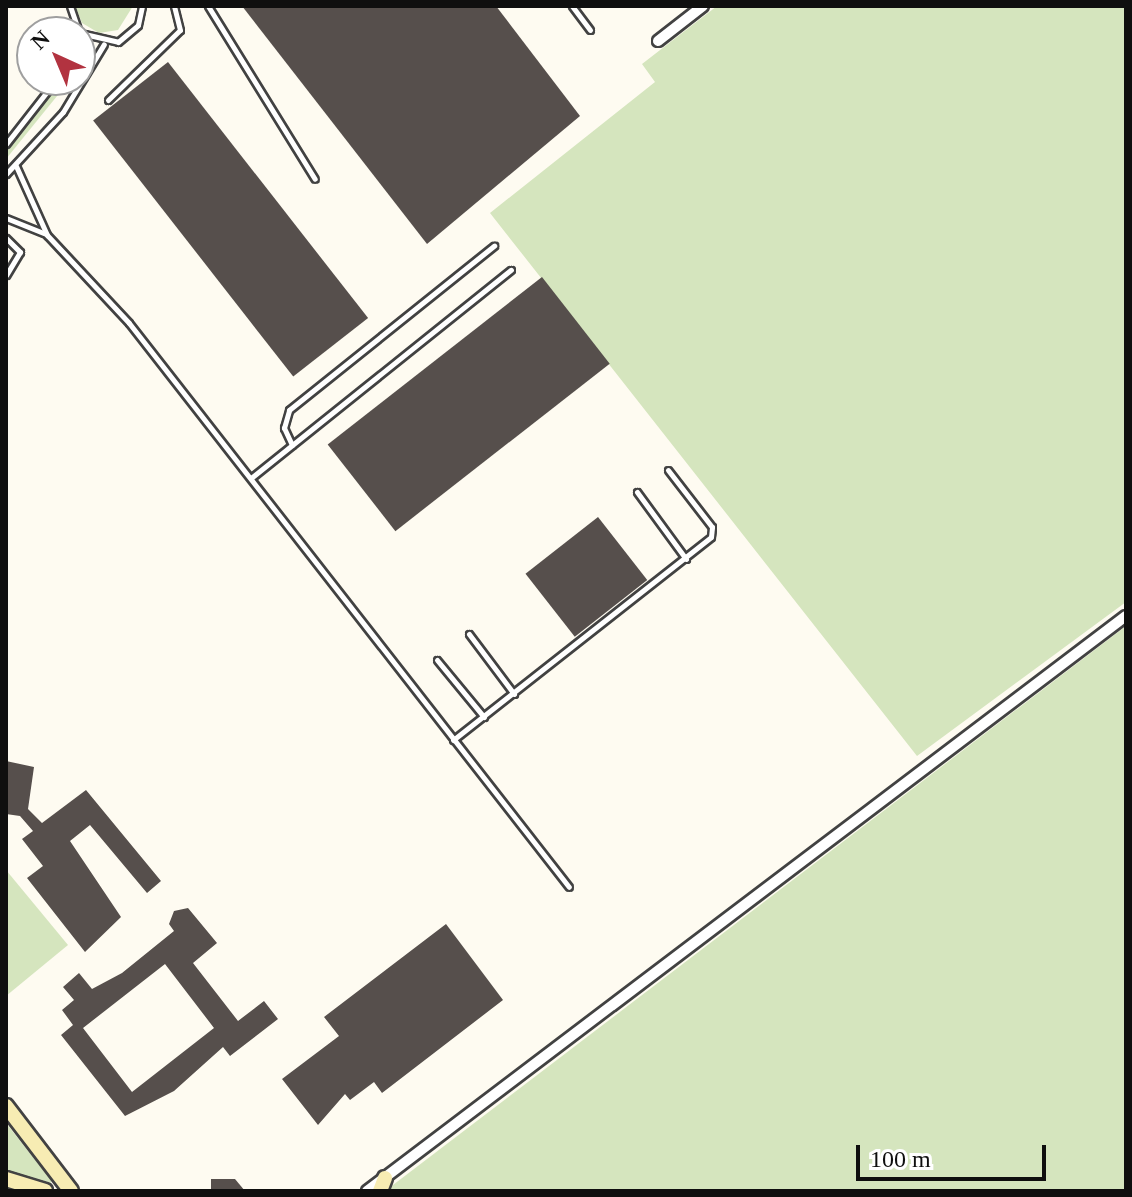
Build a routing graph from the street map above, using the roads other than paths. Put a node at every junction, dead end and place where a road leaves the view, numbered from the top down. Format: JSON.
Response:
{"nodes":[{"id":1,"x":142,"y":6,"type":"edge"},
{"id":2,"x":174,"y":6,"type":"edge"},
{"id":3,"x":208,"y":6,"type":"edge"},
{"id":4,"x":572,"y":6,"type":"edge"},
{"id":5,"x":703,"y":6,"type":"edge"},
{"id":6,"x":590,"y":30,"type":"dead end"},
{"id":7,"x":96,"y":41,"type":"edge"},
{"id":8,"x":658,"y":41,"type":"dead end"},
{"id":9,"x":104,"y":44,"type":"junction"},
{"id":10,"x":44,"y":96,"type":"edge"},
{"id":11,"x":108,"y":100,"type":"dead end"},
{"id":12,"x":6,"y":144,"type":"edge"},
{"id":13,"x":16,"y":166,"type":"junction"},
{"id":14,"x":6,"y":174,"type":"edge"},
{"id":15,"x":315,"y":179,"type":"dead end"},
{"id":16,"x":6,"y":218,"type":"edge"},
{"id":17,"x":47,"y":235,"type":"junction"},
{"id":18,"x":6,"y":238,"type":"edge"},
{"id":19,"x":494,"y":246,"type":"dead end"},
{"id":20,"x":511,"y":270,"type":"dead end"},
{"id":21,"x":6,"y":275,"type":"edge"},
{"id":22,"x":292,"y":445,"type":"junction"},
{"id":23,"x":668,"y":470,"type":"dead end"},
{"id":24,"x":251,"y":478,"type":"junction"},
{"id":25,"x":637,"y":492,"type":"dead end"},
{"id":26,"x":686,"y":559,"type":"junction"},
{"id":27,"x":1126,"y":616,"type":"edge"},
{"id":28,"x":469,"y":634,"type":"dead end"},
{"id":29,"x":437,"y":660,"type":"dead end"},
{"id":30,"x":514,"y":694,"type":"junction"},
{"id":31,"x":484,"y":717,"type":"junction"},
{"id":32,"x":453,"y":740,"type":"junction"},
{"id":33,"x":569,"y":887,"type":"dead end"},
{"id":34,"x":6,"y":1106,"type":"edge"},
{"id":35,"x":6,"y":1182,"type":"edge"},
{"id":36,"x":382,"y":1184,"type":"edge"},
{"id":37,"x":11,"y":1191,"type":"edge"},
{"id":38,"x":45,"y":1191,"type":"edge"},
{"id":39,"x":71,"y":1191,"type":"edge"},
{"id":40,"x":367,"y":1191,"type":"edge"}],
"edges":[{"from":1,"to":9,"type":"lane"},
{"from":2,"to":11,"type":"lane"},
{"from":3,"to":15,"type":"lane"},
{"from":4,"to":6,"type":"lane"},
{"from":5,"to":8,"type":"street"},
{"from":7,"to":9,"type":"lane"},
{"from":9,"to":13,"type":"lane"},
{"from":10,"to":12,"type":"lane"},
{"from":13,"to":14,"type":"lane"},
{"from":13,"to":17,"type":"lane"},
{"from":16,"to":17,"type":"lane"},
{"from":17,"to":24,"type":"lane"},
{"from":18,"to":21,"type":"lane"},
{"from":19,"to":22,"type":"lane"},
{"from":20,"to":22,"type":"lane"},
{"from":22,"to":24,"type":"lane"},
{"from":23,"to":26,"type":"lane"},
{"from":24,"to":32,"type":"lane"},
{"from":25,"to":26,"type":"lane"},
{"from":26,"to":30,"type":"lane"},
{"from":27,"to":36,"type":"street"},
{"from":28,"to":30,"type":"lane"},
{"from":29,"to":31,"type":"lane"},
{"from":30,"to":31,"type":"lane"},
{"from":31,"to":32,"type":"lane"},
{"from":32,"to":33,"type":"lane"},
{"from":34,"to":39,"type":"main road"},
{"from":35,"to":37,"type":"main road"},
{"from":35,"to":38,"type":"main road"},
{"from":36,"to":40,"type":"street"}]}
